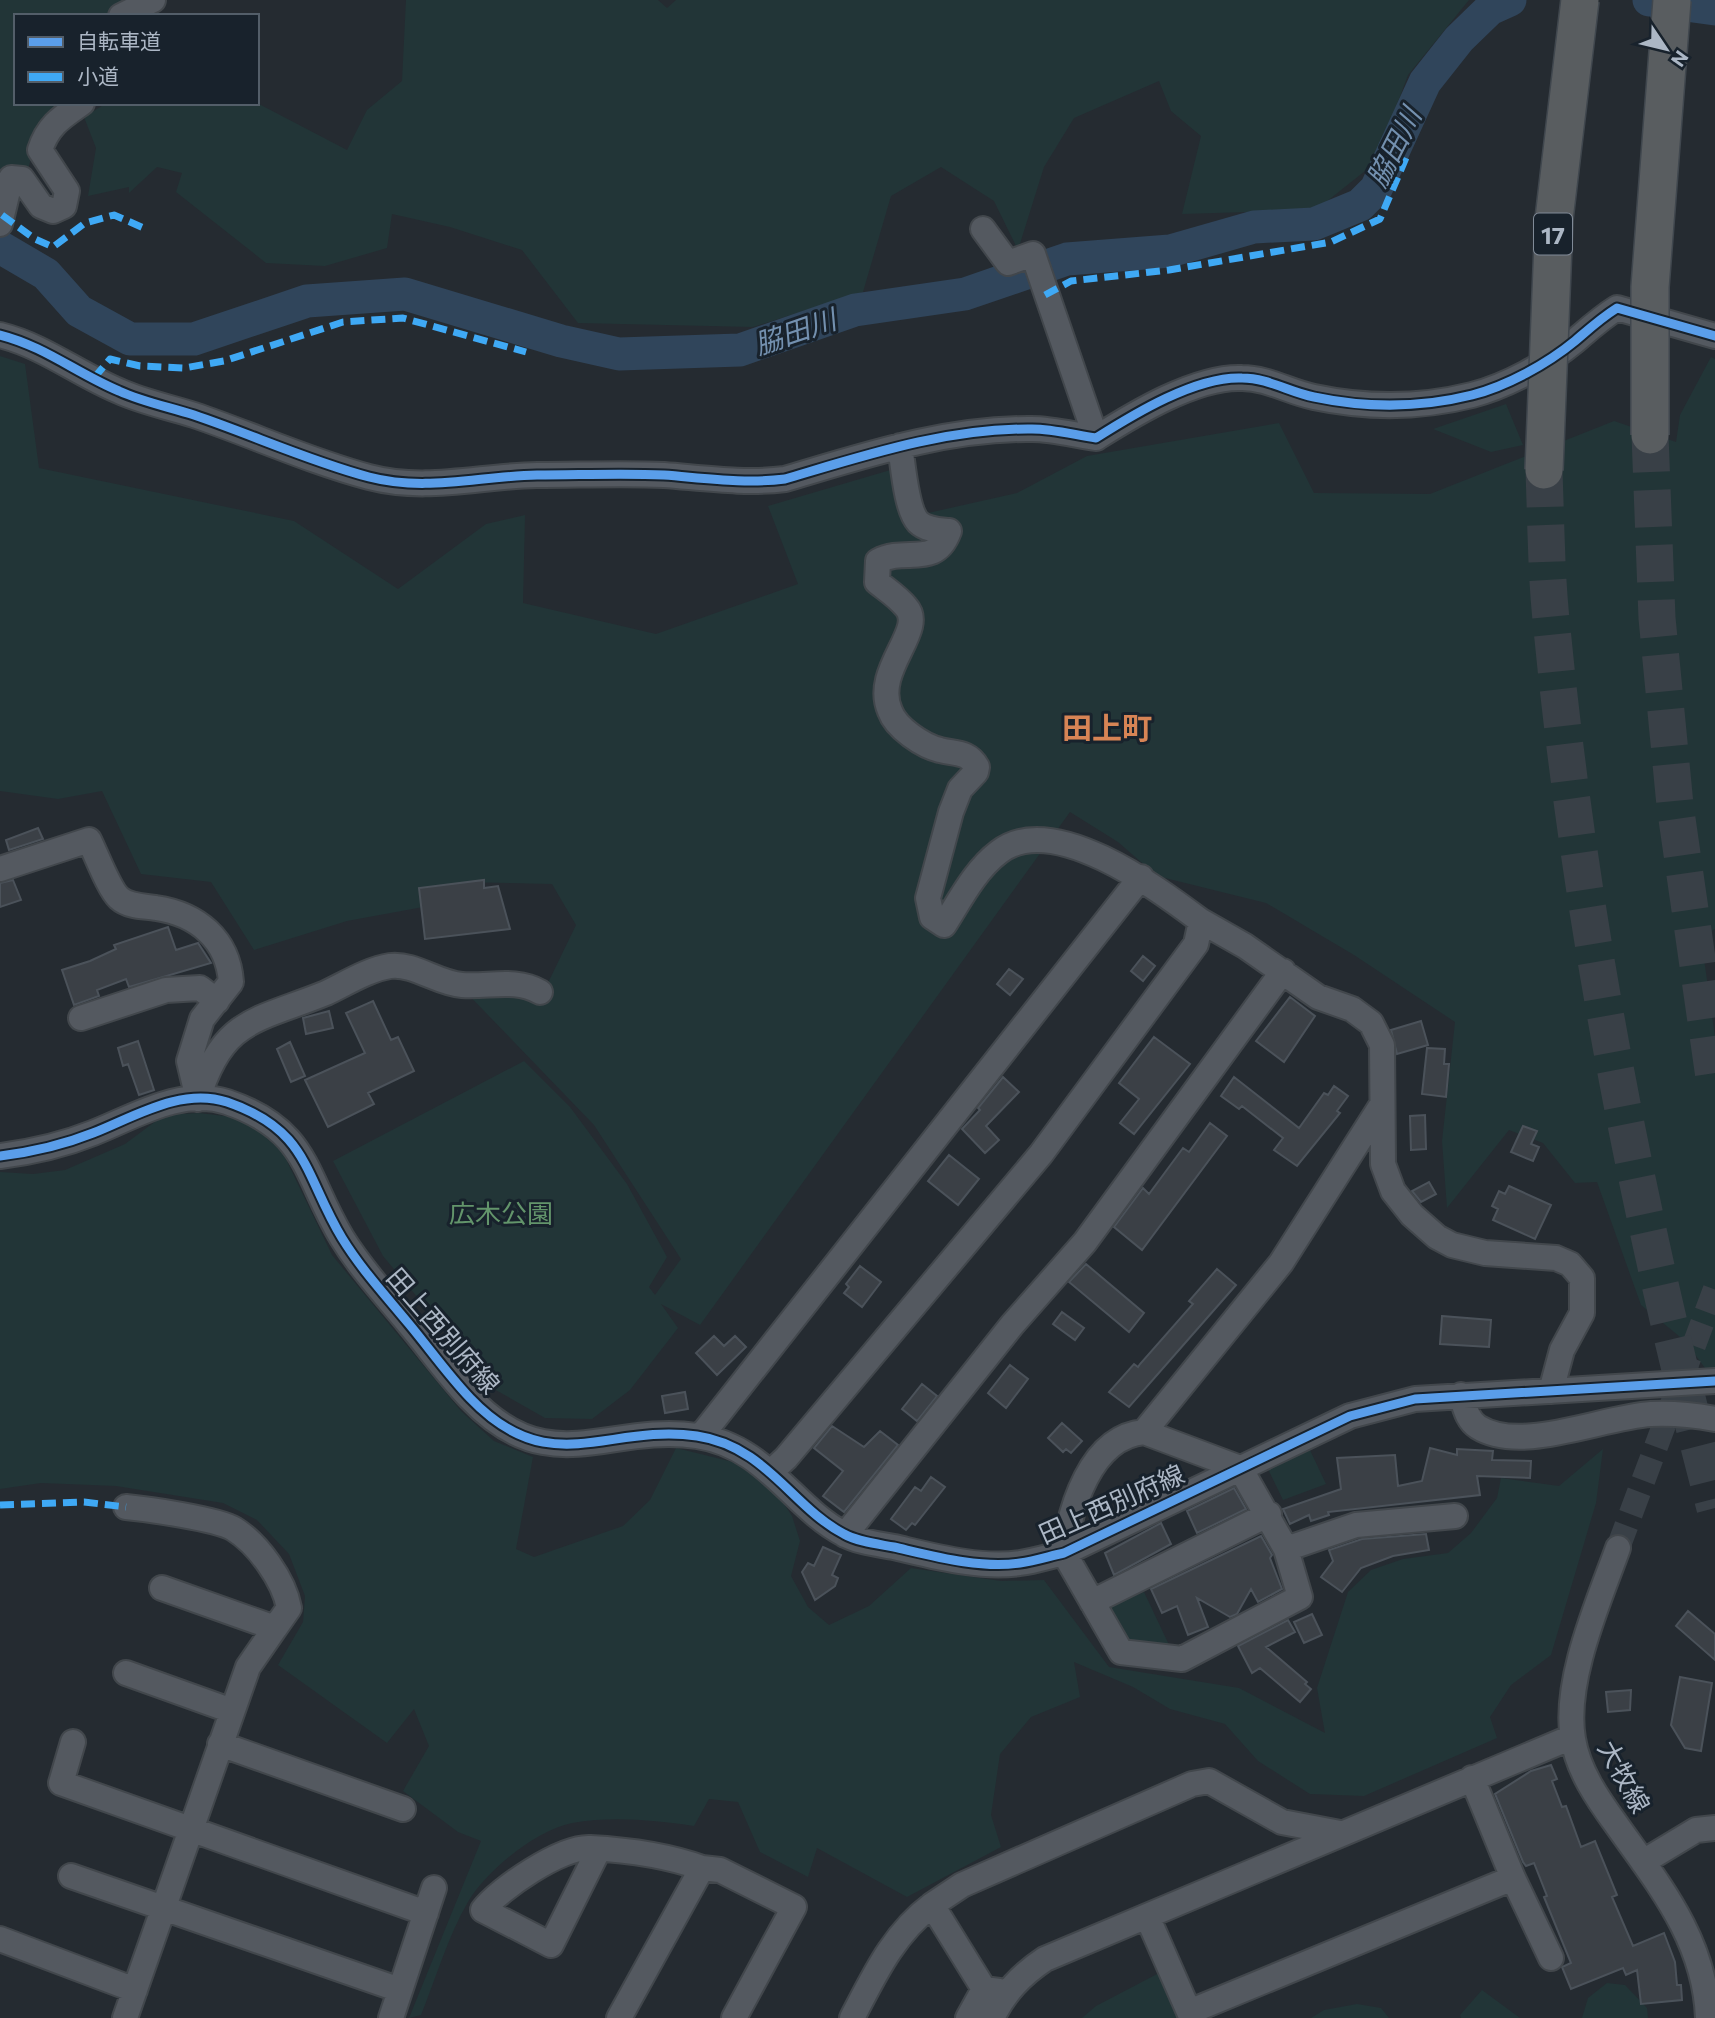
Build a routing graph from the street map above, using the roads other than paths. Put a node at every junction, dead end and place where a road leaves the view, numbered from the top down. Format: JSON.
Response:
{"nodes":[{"id":1,"x":153,"y":0,"type":"edge"},
{"id":2,"x":1580,"y":0,"type":"edge"},
{"id":3,"x":1672,"y":0,"type":"edge"},
{"id":4,"x":125,"y":14,"type":"edge"},
{"id":5,"x":79,"y":105,"type":"edge"},
{"id":6,"x":0,"y":224,"type":"edge"},
{"id":7,"x":983,"y":229,"type":"dead end"},
{"id":8,"x":0,"y":335,"type":"edge"},
{"id":9,"x":1715,"y":336,"type":"edge"},
{"id":10,"x":1650,"y":435,"type":"tunnel mouth"},
{"id":11,"x":1096,"y":438,"type":"junction"},
{"id":12,"x":900,"y":446,"type":"junction"},
{"id":13,"x":1544,"y":470,"type":"tunnel mouth"},
{"id":14,"x":0,"y":869,"type":"edge"},
{"id":15,"x":1142,"y":877,"type":"junction"},
{"id":16,"x":1202,"y":921,"type":"junction"},
{"id":17,"x":1283,"y":971,"type":"junction"},
{"id":18,"x":540,"y":992,"type":"dead end"},
{"id":19,"x":217,"y":1001,"type":"junction"},
{"id":20,"x":81,"y":1018,"type":"dead end"},
{"id":21,"x":198,"y":1099,"type":"junction"},
{"id":22,"x":1381,"y":1106,"type":"junction"},
{"id":23,"x":0,"y":1156,"type":"edge"},
{"id":24,"x":1715,"y":1381,"type":"edge"},
{"id":25,"x":1551,"y":1391,"type":"junction"},
{"id":26,"x":1461,"y":1395,"type":"junction"},
{"id":27,"x":1715,"y":1419,"type":"edge"},
{"id":28,"x":1144,"y":1432,"type":"junction"},
{"id":29,"x":701,"y":1436,"type":"junction"},
{"id":30,"x":1240,"y":1468,"type":"junction"},
{"id":31,"x":772,"y":1472,"type":"junction"},
{"id":32,"x":126,"y":1507,"type":"dead end"},
{"id":33,"x":1269,"y":1514,"type":"junction"},
{"id":34,"x":1455,"y":1516,"type":"dead end"},
{"id":35,"x":845,"y":1535,"type":"junction"},
{"id":36,"x":1618,"y":1548,"type":"tunnel mouth"},
{"id":37,"x":1286,"y":1549,"type":"junction"},
{"id":38,"x":1064,"y":1553,"type":"junction"},
{"id":39,"x":162,"y":1588,"type":"dead end"},
{"id":40,"x":1092,"y":1602,"type":"junction"},
{"id":41,"x":275,"y":1628,"type":"junction"},
{"id":42,"x":126,"y":1673,"type":"dead end"},
{"id":43,"x":232,"y":1711,"type":"junction"},
{"id":44,"x":1572,"y":1737,"type":"junction"},
{"id":45,"x":73,"y":1742,"type":"dead end"},
{"id":46,"x":220,"y":1744,"type":"junction"},
{"id":47,"x":1472,"y":1778,"type":"junction"},
{"id":48,"x":403,"y":1809,"type":"dead end"},
{"id":49,"x":191,"y":1828,"type":"junction"},
{"id":50,"x":1715,"y":1828,"type":"edge"},
{"id":51,"x":1340,"y":1833,"type":"junction"},
{"id":52,"x":598,"y":1851,"type":"junction"},
{"id":53,"x":1643,"y":1863,"type":"junction"},
{"id":54,"x":702,"y":1868,"type":"junction"},
{"id":55,"x":71,"y":1876,"type":"dead end"},
{"id":56,"x":1513,"y":1878,"type":"junction"},
{"id":57,"x":434,"y":1888,"type":"dead end"},
{"id":58,"x":932,"y":1905,"type":"junction"},
{"id":59,"x":164,"y":1907,"type":"junction"},
{"id":60,"x":426,"y":1913,"type":"junction"},
{"id":61,"x":1147,"y":1916,"type":"junction"},
{"id":62,"x":0,"y":1939,"type":"edge"},
{"id":63,"x":1551,"y":1958,"type":"dead end"},
{"id":64,"x":135,"y":1990,"type":"junction"},
{"id":65,"x":400,"y":1990,"type":"junction"},
{"id":66,"x":995,"y":1991,"type":"junction"},
{"id":67,"x":1189,"y":2015,"type":"edge"},
{"id":68,"x":125,"y":2018,"type":"edge"},
{"id":69,"x":391,"y":2018,"type":"edge"},
{"id":70,"x":619,"y":2018,"type":"edge"},
{"id":71,"x":734,"y":2018,"type":"edge"},
{"id":72,"x":852,"y":2018,"type":"edge"},
{"id":73,"x":968,"y":2018,"type":"edge"},
{"id":74,"x":992,"y":2018,"type":"edge"},
{"id":75,"x":1708,"y":2018,"type":"edge"}],
"edges":[{"from":1,"to":4,"type":"street"},
{"from":2,"to":13,"type":"highway","number":"17","bridge":true},
{"from":3,"to":10,"type":"highway","bridge":true},
{"from":5,"to":6,"type":"street"},
{"from":7,"to":11,"type":"street"},
{"from":8,"to":12,"type":"street"},
{"from":9,"to":11,"type":"street"},
{"from":11,"to":12,"type":"street"},
{"from":12,"to":15,"type":"street"},
{"from":14,"to":19,"type":"street"},
{"from":15,"to":16,"type":"street"},
{"from":15,"to":29,"type":"street"},
{"from":16,"to":17,"type":"street"},
{"from":16,"to":31,"type":"street"},
{"from":17,"to":22,"type":"street"},
{"from":17,"to":35,"type":"street"},
{"from":18,"to":21,"type":"street"},
{"from":19,"to":20,"type":"street"},
{"from":19,"to":21,"type":"street"},
{"from":21,"to":23,"type":"street","name":"田上西別府線"},
{"from":21,"to":29,"type":"street","name":"田上西別府線"},
{"from":22,"to":25,"type":"street"},
{"from":22,"to":28,"type":"street"},
{"from":24,"to":25,"type":"street","name":"田上西別府線"},
{"from":25,"to":26,"type":"street","name":"田上西別府線"},
{"from":26,"to":27,"type":"street"},
{"from":26,"to":30,"type":"street","name":"田上西別府線"},
{"from":28,"to":30,"type":"street"},
{"from":28,"to":38,"type":"street"},
{"from":29,"to":31,"type":"street","name":"田上西別府線"},
{"from":30,"to":33,"type":"street"},
{"from":30,"to":38,"type":"street","name":"田上西別府線"},
{"from":31,"to":35,"type":"street","name":"田上西別府線"},
{"from":32,"to":41,"type":"street"},
{"from":33,"to":37,"type":"street"},
{"from":33,"to":40,"type":"street"},
{"from":34,"to":37,"type":"street"},
{"from":35,"to":38,"type":"street","name":"田上西別府線"},
{"from":36,"to":44,"type":"street","name":"大牧線"},
{"from":37,"to":40,"type":"street"},
{"from":38,"to":40,"type":"street"},
{"from":39,"to":41,"type":"street"},
{"from":41,"to":43,"type":"street"},
{"from":42,"to":43,"type":"street"},
{"from":43,"to":46,"type":"street"},
{"from":44,"to":47,"type":"street"},
{"from":44,"to":53,"type":"street","name":"大牧線"},
{"from":45,"to":49,"type":"street"},
{"from":46,"to":48,"type":"street"},
{"from":46,"to":49,"type":"street"},
{"from":47,"to":51,"type":"street"},
{"from":47,"to":56,"type":"street"},
{"from":49,"to":59,"type":"street"},
{"from":49,"to":60,"type":"street"},
{"from":50,"to":53,"type":"street"},
{"from":51,"to":58,"type":"street"},
{"from":51,"to":61,"type":"street"},
{"from":52,"to":52,"type":"street"},
{"from":52,"to":54,"type":"street"},
{"from":53,"to":75,"type":"street","name":"大牧線"},
{"from":54,"to":70,"type":"street"},
{"from":54,"to":71,"type":"street"},
{"from":55,"to":59,"type":"street"},
{"from":56,"to":63,"type":"street"},
{"from":56,"to":67,"type":"street"},
{"from":57,"to":60,"type":"street"},
{"from":58,"to":66,"type":"street"},
{"from":58,"to":72,"type":"street"},
{"from":59,"to":64,"type":"street"},
{"from":59,"to":65,"type":"street"},
{"from":60,"to":65,"type":"street"},
{"from":61,"to":66,"type":"street"},
{"from":61,"to":67,"type":"street"},
{"from":62,"to":64,"type":"street"},
{"from":64,"to":68,"type":"street"},
{"from":65,"to":69,"type":"street"},
{"from":66,"to":73,"type":"street"},
{"from":66,"to":74,"type":"street"}]}
